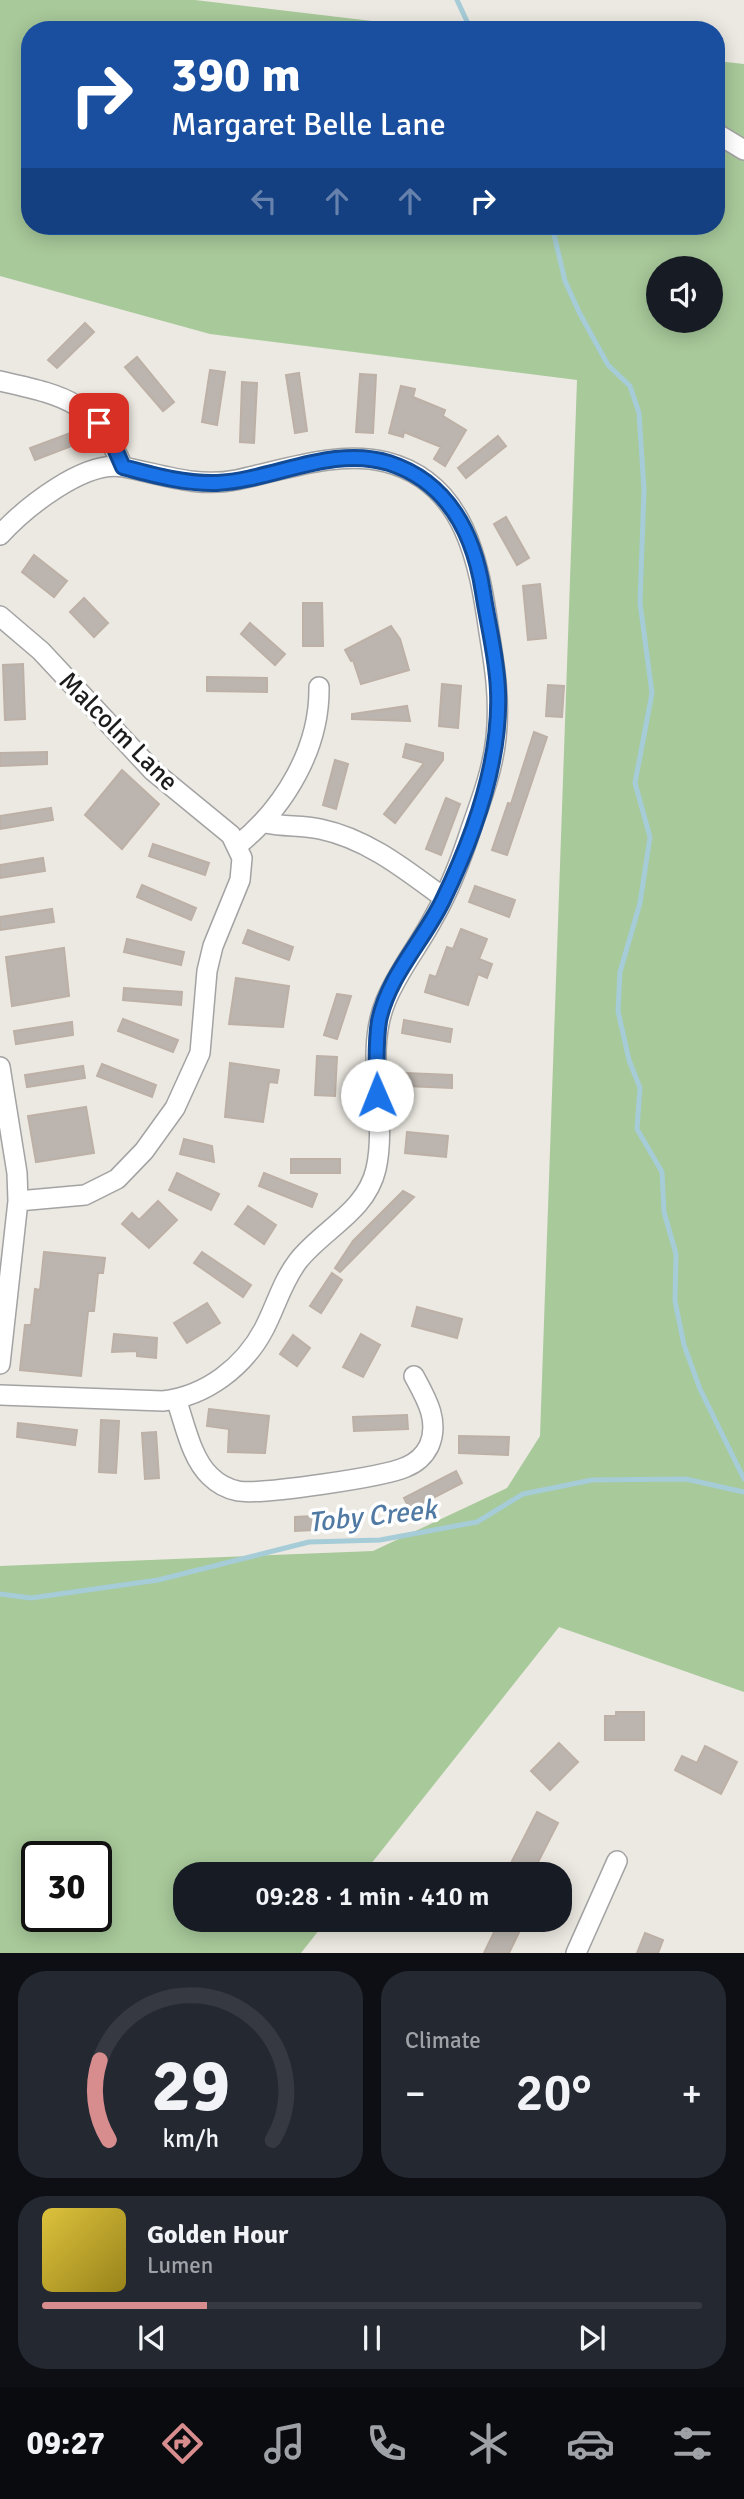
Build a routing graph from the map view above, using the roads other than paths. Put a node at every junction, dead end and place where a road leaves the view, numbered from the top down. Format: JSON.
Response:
{"nodes":[{"id":1,"x":725,"y":138,"type":"edge"},
{"id":2,"x":744,"y":150,"type":"edge"},
{"id":3,"x":0,"y":381,"type":"edge"},
{"id":4,"x":123,"y":467,"type":"junction"},
{"id":5,"x":0,"y":535,"type":"edge"},
{"id":6,"x":0,"y":616,"type":"edge"},
{"id":7,"x":319,"y":687,"type":"dead end"},
{"id":8,"x":266,"y":823,"type":"junction"},
{"id":9,"x":238,"y":845,"type":"junction"},
{"id":10,"x":444,"y":898,"type":"junction"},
{"id":11,"x":0,"y":1067,"type":"edge"},
{"id":12,"x":18,"y":1201,"type":"junction"},
{"id":13,"x":0,"y":1364,"type":"edge"},
{"id":14,"x":414,"y":1376,"type":"dead end"},
{"id":15,"x":0,"y":1395,"type":"edge"},
{"id":16,"x":176,"y":1399,"type":"junction"},
{"id":17,"x":617,"y":1861,"type":"dead end"},
{"id":18,"x":576,"y":1953,"type":"edge"}],
"edges":[{"from":1,"to":2,"type":"street"},
{"from":3,"to":4,"type":"street"},
{"from":4,"to":5,"type":"street"},
{"from":4,"to":10,"type":"street"},
{"from":6,"to":9,"type":"street","name":"Malcolm Lane"},
{"from":7,"to":8,"type":"street"},
{"from":8,"to":9,"type":"street"},
{"from":8,"to":10,"type":"street"},
{"from":9,"to":12,"type":"street"},
{"from":10,"to":16,"type":"street"},
{"from":11,"to":12,"type":"street"},
{"from":12,"to":13,"type":"street"},
{"from":14,"to":16,"type":"street"},
{"from":15,"to":16,"type":"street"},
{"from":17,"to":18,"type":"street"}]}
